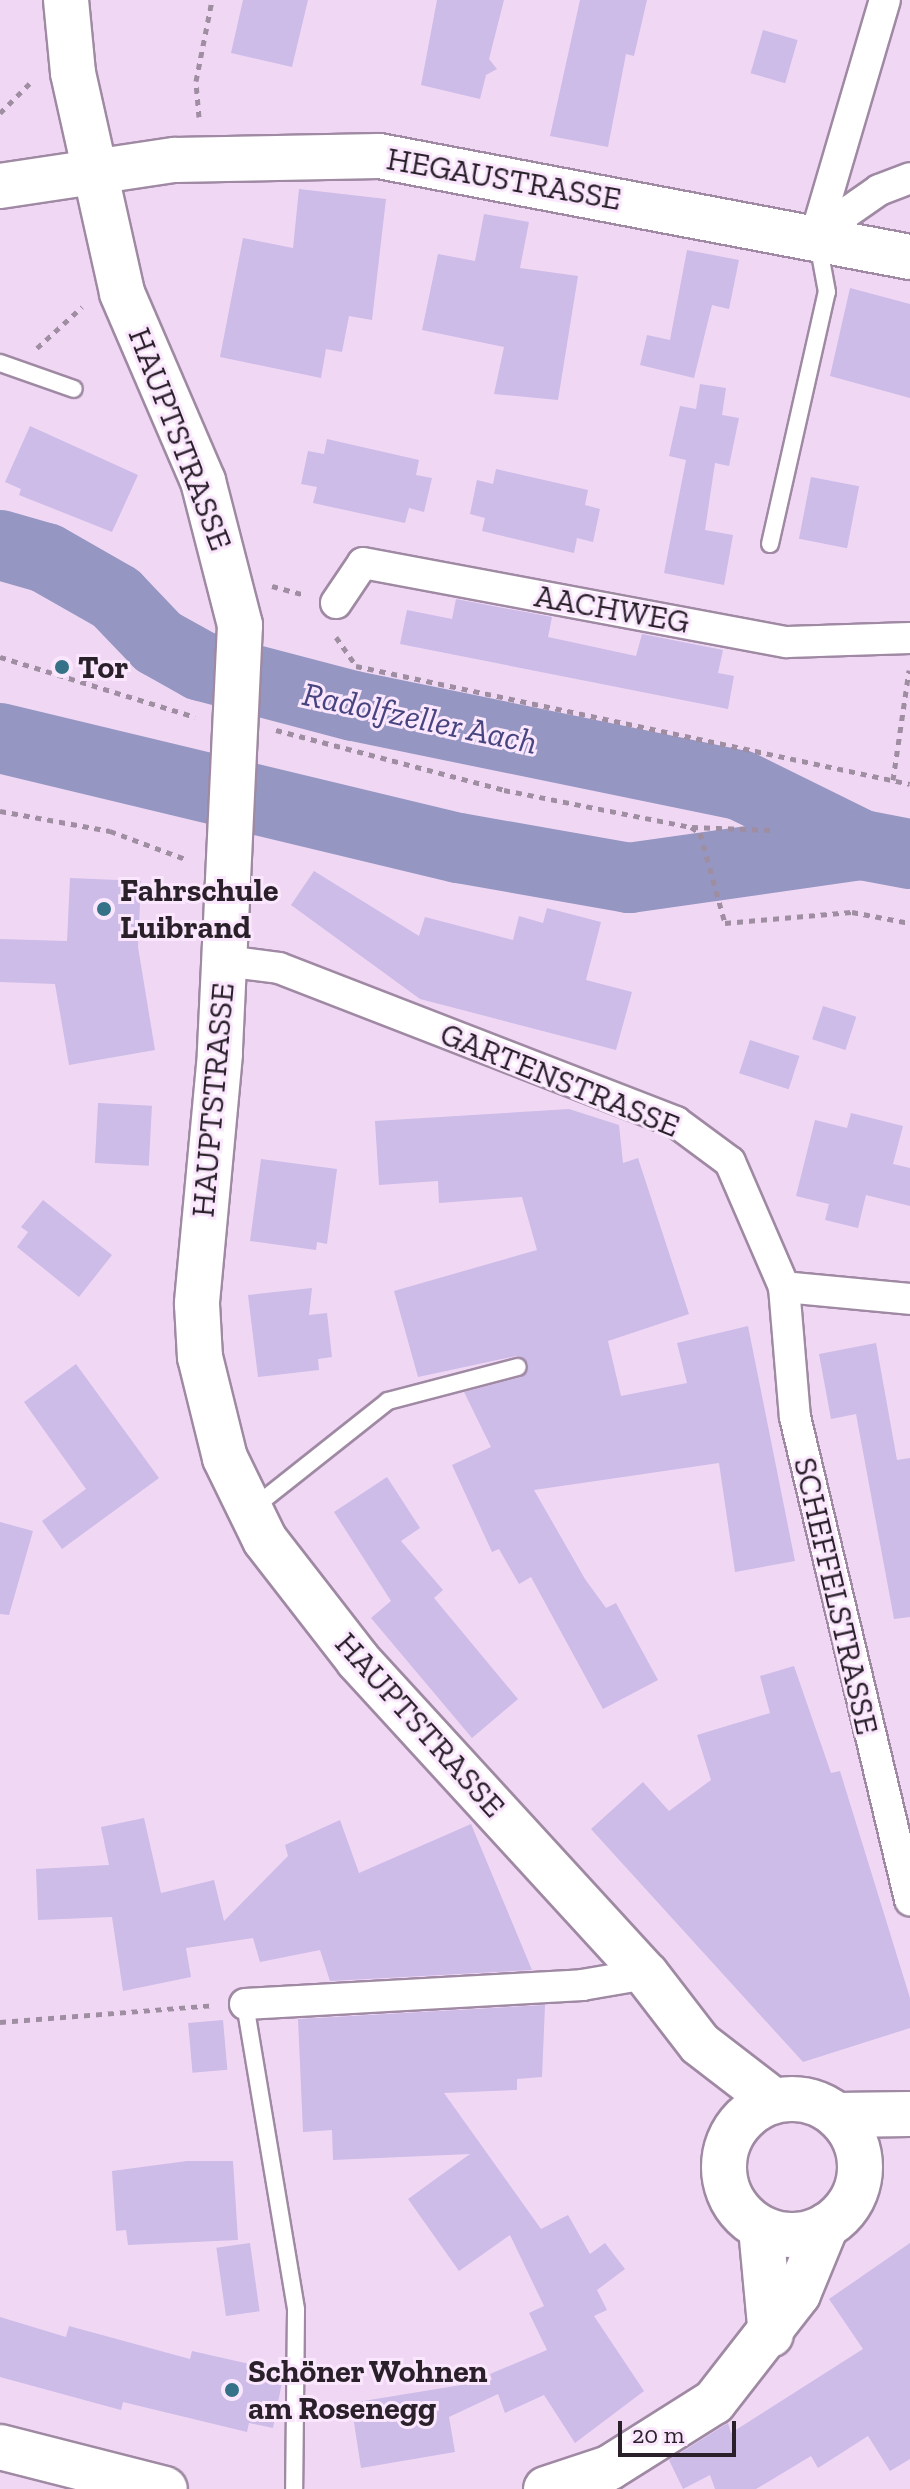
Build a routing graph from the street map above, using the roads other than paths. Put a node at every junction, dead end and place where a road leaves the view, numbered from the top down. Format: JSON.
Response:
{"nodes":[{"id":1,"x":66,"y":0,"type":"edge"},
{"id":2,"x":885,"y":0,"type":"edge"},
{"id":3,"x":94,"y":173,"type":"junction"},
{"id":4,"x":910,"y":178,"type":"edge"},
{"id":5,"x":0,"y":186,"type":"edge"},
{"id":6,"x":816,"y":234,"type":"junction"},
{"id":7,"x":910,"y":257,"type":"edge"},
{"id":8,"x":0,"y":363,"type":"edge"},
{"id":9,"x":74,"y":389,"type":"dead end"},
{"id":10,"x":770,"y":544,"type":"dead end"},
{"id":11,"x":336,"y":603,"type":"road end"},
{"id":12,"x":910,"y":638,"type":"edge"},
{"id":13,"x":225,"y":961,"type":"junction"},
{"id":14,"x":784,"y":1287,"type":"junction"},
{"id":15,"x":910,"y":1299,"type":"edge"},
{"id":16,"x":518,"y":1367,"type":"dead end"},
{"id":17,"x":248,"y":1512,"type":"junction"},
{"id":18,"x":910,"y":1900,"type":"edge"},
{"id":19,"x":646,"y":1974,"type":"junction"},
{"id":20,"x":245,"y":2004,"type":"joint"},
{"id":21,"x":700,"y":2044,"type":"junction"},
{"id":22,"x":774,"y":2101,"type":"junction"},
{"id":23,"x":910,"y":2114,"type":"edge"},
{"id":24,"x":837,"y":2115,"type":"junction"},
{"id":25,"x":736,"y":2128,"type":"junction"},
{"id":26,"x":910,"y":2130,"type":"edge"},
{"id":27,"x":860,"y":2161,"type":"junction"},
{"id":28,"x":826,"y":2226,"type":"junction"},
{"id":29,"x":761,"y":2228,"type":"junction"},
{"id":30,"x":771,"y":2335,"type":"junction"},
{"id":31,"x":0,"y":2447,"type":"edge"},
{"id":32,"x":165,"y":2489,"type":"edge"},
{"id":33,"x":294,"y":2489,"type":"edge"},
{"id":34,"x":546,"y":2489,"type":"edge"}],
"edges":[{"from":1,"to":3,"type":"main road","name":"HAUPTSTRASSE"},
{"from":2,"to":6,"type":"street"},
{"from":3,"to":5,"type":"main road","name":"HEGAUSTRASSE"},
{"from":3,"to":6,"type":"main road","name":"HEGAUSTRASSE"},
{"from":3,"to":13,"type":"main road","name":"HAUPTSTRASSE"},
{"from":4,"to":6,"type":"street"},
{"from":6,"to":7,"type":"main road","name":"HEGAUSTRASSE"},
{"from":6,"to":10,"type":"lane"},
{"from":8,"to":9,"type":"lane"},
{"from":11,"to":12,"type":"street","name":"AACHWEG"},
{"from":13,"to":14,"type":"street","name":"GARTENSTRASSE"},
{"from":13,"to":17,"type":"main road","name":"HAUPTSTRASSE"},
{"from":14,"to":15,"type":"street"},
{"from":14,"to":18,"type":"street","name":"SCHEFFELSTRASSE"},
{"from":16,"to":17,"type":"lane"},
{"from":17,"to":19,"type":"main road","name":"HAUPTSTRASSE"},
{"from":19,"to":20,"type":"street"},
{"from":19,"to":21,"type":"main road","name":"HAUPTSTRASSE"},
{"from":20,"to":33,"type":"lane"},
{"from":21,"to":22,"type":"main road","name":"HAUPTSTRASSE"},
{"from":21,"to":25,"type":"main road","name":"HAUPTSTRASSE"},
{"from":22,"to":24,"type":"main road"},
{"from":22,"to":25,"type":"main road"},
{"from":23,"to":24,"type":"main road"},
{"from":24,"to":27,"type":"main road"},
{"from":25,"to":29,"type":"main road"},
{"from":26,"to":27,"type":"main road"},
{"from":27,"to":28,"type":"main road"},
{"from":28,"to":29,"type":"main road"},
{"from":28,"to":30,"type":"main road"},
{"from":29,"to":30,"type":"main road"},
{"from":30,"to":34,"type":"main road"},
{"from":31,"to":32,"type":"main road"}]}
